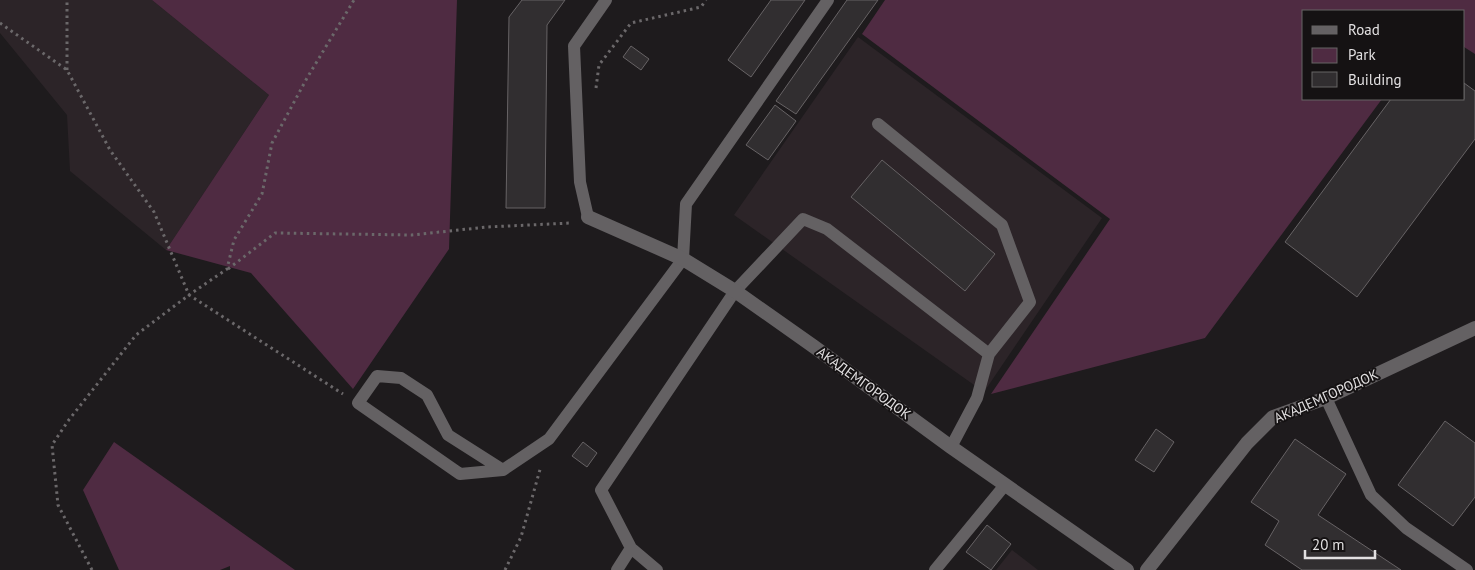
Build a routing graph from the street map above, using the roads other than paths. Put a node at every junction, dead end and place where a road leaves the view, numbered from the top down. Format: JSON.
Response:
{"nodes":[{"id":1,"x":606,"y":0,"type":"edge"},
{"id":2,"x":828,"y":0,"type":"edge"},
{"id":3,"x":878,"y":124,"type":"dead end"},
{"id":4,"x":588,"y":217,"type":"joint"},
{"id":5,"x":683,"y":259,"type":"junction"},
{"id":6,"x":735,"y":291,"type":"junction"},
{"id":7,"x":1475,"y":328,"type":"edge"},
{"id":8,"x":989,"y":354,"type":"junction"},
{"id":9,"x":1326,"y":398,"type":"junction"},
{"id":10,"x":951,"y":447,"type":"junction"},
{"id":11,"x":503,"y":470,"type":"junction"},
{"id":12,"x":1005,"y":485,"type":"junction"},
{"id":13,"x":631,"y":548,"type":"junction"},
{"id":14,"x":617,"y":570,"type":"edge"},
{"id":15,"x":657,"y":570,"type":"edge"},
{"id":16,"x":935,"y":570,"type":"edge"},
{"id":17,"x":1127,"y":570,"type":"edge"},
{"id":18,"x":1147,"y":570,"type":"edge"},
{"id":19,"x":1467,"y":570,"type":"edge"}],
"edges":[{"from":1,"to":4,"type":"lane"},
{"from":2,"to":5,"type":"lane"},
{"from":3,"to":8,"type":"lane"},
{"from":4,"to":5,"type":"street","name":"АКАДЕМГОРОДОК"},
{"from":5,"to":6,"type":"street","name":"АКАДЕМГОРОДОК"},
{"from":5,"to":11,"type":"lane"},
{"from":6,"to":8,"type":"lane"},
{"from":6,"to":10,"type":"street","name":"АКАДЕМГОРОДОК"},
{"from":6,"to":13,"type":"lane"},
{"from":7,"to":9,"type":"street","name":"АКАДЕМГОРОДОК"},
{"from":8,"to":10,"type":"lane"},
{"from":9,"to":18,"type":"street","name":"АКАДЕМГОРОДОК"},
{"from":9,"to":19,"type":"lane"},
{"from":10,"to":12,"type":"street","name":"АКАДЕМГОРОДОК"},
{"from":11,"to":11,"type":"lane"},
{"from":12,"to":16,"type":"lane"},
{"from":12,"to":17,"type":"street","name":"АКАДЕМГОРОДОК"},
{"from":13,"to":14,"type":"lane"},
{"from":13,"to":15,"type":"lane"}]}
